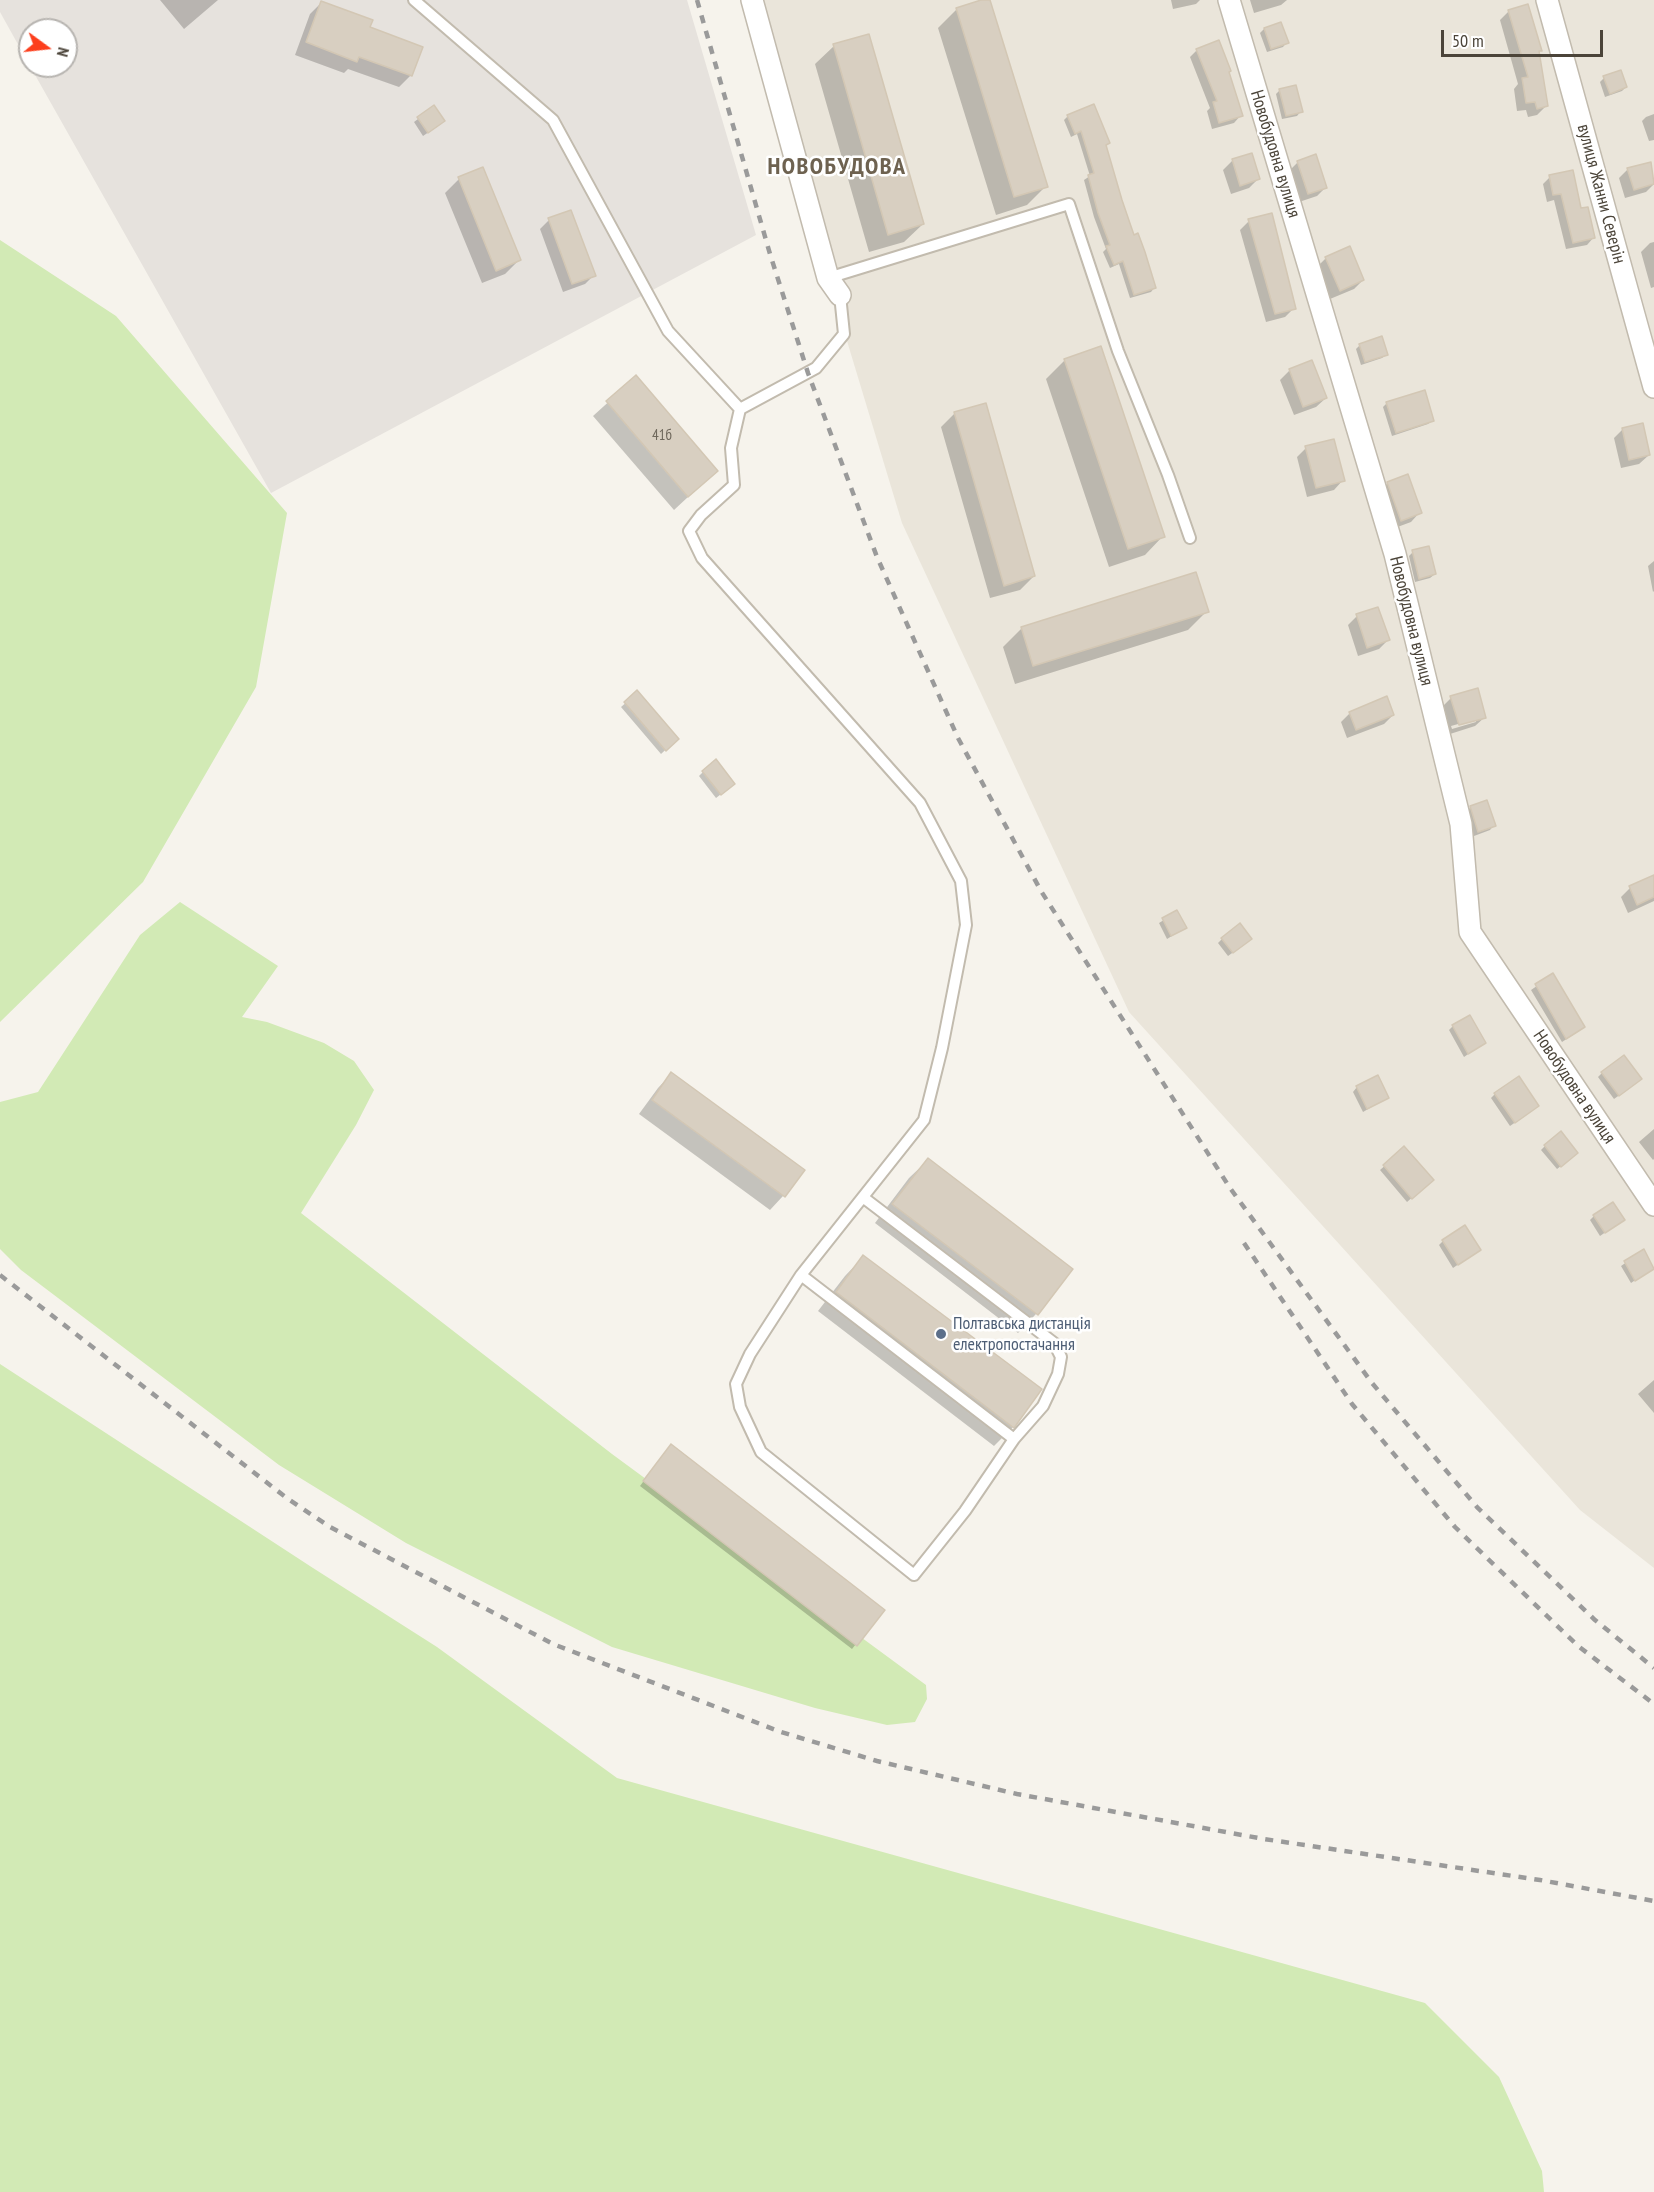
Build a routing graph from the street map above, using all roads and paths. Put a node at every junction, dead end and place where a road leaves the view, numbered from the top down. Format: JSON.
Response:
{"nodes":[{"id":1,"x":414,"y":0,"type":"edge"},
{"id":2,"x":752,"y":0,"type":"edge"},
{"id":3,"x":1230,"y":0,"type":"edge"},
{"id":4,"x":1547,"y":0,"type":"edge"},
{"id":5,"x":834,"y":286,"type":"junction"},
{"id":6,"x":1654,"y":387,"type":"edge"},
{"id":7,"x":740,"y":409,"type":"junction"},
{"id":8,"x":1190,"y":538,"type":"dead end"},
{"id":9,"x":864,"y":1198,"type":"junction"},
{"id":10,"x":1654,"y":1205,"type":"edge"},
{"id":11,"x":801,"y":1275,"type":"junction"},
{"id":12,"x":1014,"y":1439,"type":"junction"}],
"edges":[{"from":1,"to":7,"type":"lane"},
{"from":2,"to":5,"type":"street"},
{"from":3,"to":10,"type":"street","name":"Новобудовна вулиця"},
{"from":4,"to":6,"type":"street","name":"вулиця Жанни Северін"},
{"from":5,"to":7,"type":"lane"},
{"from":5,"to":8,"type":"lane"},
{"from":7,"to":9,"type":"lane"},
{"from":9,"to":11,"type":"lane"},
{"from":9,"to":12,"type":"lane"},
{"from":11,"to":12,"type":"lane"},
{"from":11,"to":12,"type":"lane"}]}
